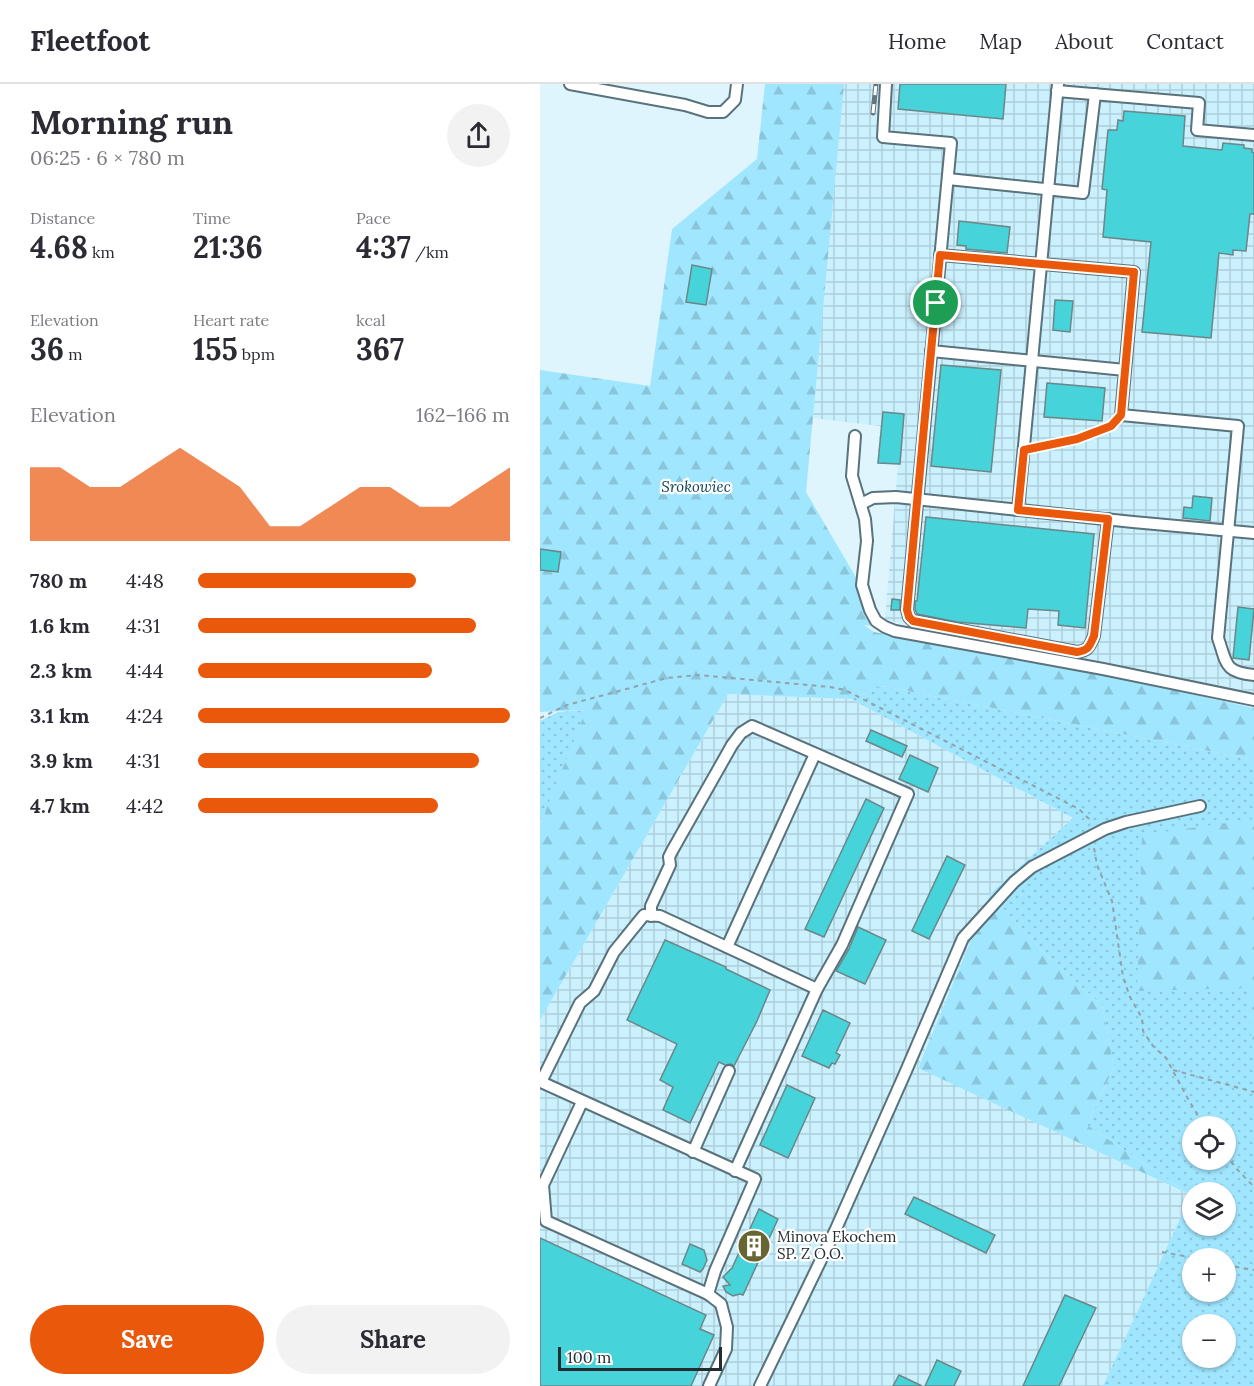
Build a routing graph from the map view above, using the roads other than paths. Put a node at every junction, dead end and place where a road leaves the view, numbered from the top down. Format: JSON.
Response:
{"nodes":[{"id":1,"x":570,"y":84,"type":"edge"},
{"id":2,"x":737,"y":84,"type":"edge"},
{"id":3,"x":886,"y":84,"type":"edge"},
{"id":4,"x":1058,"y":87,"type":"edge"},
{"id":5,"x":1095,"y":94,"type":"junction"},
{"id":6,"x":1254,"y":135,"type":"edge"},
{"id":7,"x":948,"y":179,"type":"junction"},
{"id":8,"x":1048,"y":189,"type":"junction"},
{"id":9,"x":940,"y":255,"type":"junction"},
{"id":10,"x":1041,"y":264,"type":"junction"},
{"id":11,"x":931,"y":351,"type":"junction"},
{"id":12,"x":1032,"y":361,"type":"junction"},
{"id":13,"x":1125,"y":370,"type":"junction"},
{"id":14,"x":855,"y":436,"type":"dead end"},
{"id":15,"x":917,"y":499,"type":"junction"},
{"id":16,"x":861,"y":504,"type":"junction"},
{"id":17,"x":1018,"y":510,"type":"junction"},
{"id":18,"x":1108,"y":519,"type":"junction"},
{"id":19,"x":1228,"y":531,"type":"junction"},
{"id":20,"x":1254,"y":533,"type":"edge"},
{"id":21,"x":1254,"y":675,"type":"edge"},
{"id":22,"x":1254,"y":700,"type":"edge"},
{"id":23,"x":815,"y":754,"type":"junction"},
{"id":24,"x":1200,"y":806,"type":"dead end"},
{"id":25,"x":651,"y":916,"type":"junction"},
{"id":26,"x":727,"y":947,"type":"junction"},
{"id":27,"x":817,"y":988,"type":"junction"},
{"id":28,"x":729,"y":1071,"type":"dead end"},
{"id":29,"x":582,"y":1102,"type":"junction"},
{"id":30,"x":693,"y":1152,"type":"junction"},
{"id":31,"x":735,"y":1171,"type":"junction"},
{"id":32,"x":708,"y":1294,"type":"junction"},
{"id":33,"x":709,"y":1386,"type":"edge"},
{"id":34,"x":760,"y":1386,"type":"edge"}],
"edges":[{"from":1,"to":2,"type":"lane"},
{"from":3,"to":7,"type":"lane"},
{"from":4,"to":5,"type":"lane"},
{"from":4,"to":8,"type":"lane"},
{"from":5,"to":6,"type":"lane"},
{"from":5,"to":8,"type":"lane"},
{"from":7,"to":8,"type":"lane"},
{"from":7,"to":9,"type":"lane"},
{"from":8,"to":10,"type":"lane"},
{"from":9,"to":10,"type":"lane"},
{"from":9,"to":11,"type":"lane"},
{"from":10,"to":12,"type":"lane"},
{"from":10,"to":13,"type":"lane"},
{"from":11,"to":12,"type":"lane"},
{"from":11,"to":15,"type":"lane"},
{"from":12,"to":13,"type":"lane"},
{"from":12,"to":17,"type":"lane"},
{"from":13,"to":19,"type":"lane"},
{"from":14,"to":16,"type":"lane"},
{"from":15,"to":16,"type":"lane"},
{"from":15,"to":17,"type":"lane"},
{"from":15,"to":18,"type":"lane"},
{"from":16,"to":22,"type":"lane"},
{"from":17,"to":18,"type":"lane"},
{"from":18,"to":19,"type":"lane"},
{"from":19,"to":20,"type":"lane"},
{"from":19,"to":21,"type":"lane"},
{"from":23,"to":25,"type":"lane"},
{"from":23,"to":26,"type":"lane"},
{"from":23,"to":27,"type":"lane"},
{"from":24,"to":34,"type":"lane"},
{"from":25,"to":26,"type":"lane"},
{"from":25,"to":29,"type":"lane"},
{"from":26,"to":27,"type":"lane"},
{"from":27,"to":31,"type":"lane"},
{"from":28,"to":30,"type":"lane"},
{"from":29,"to":30,"type":"lane"},
{"from":29,"to":32,"type":"lane"},
{"from":30,"to":31,"type":"lane"},
{"from":31,"to":32,"type":"lane"},
{"from":32,"to":33,"type":"lane"}]}
